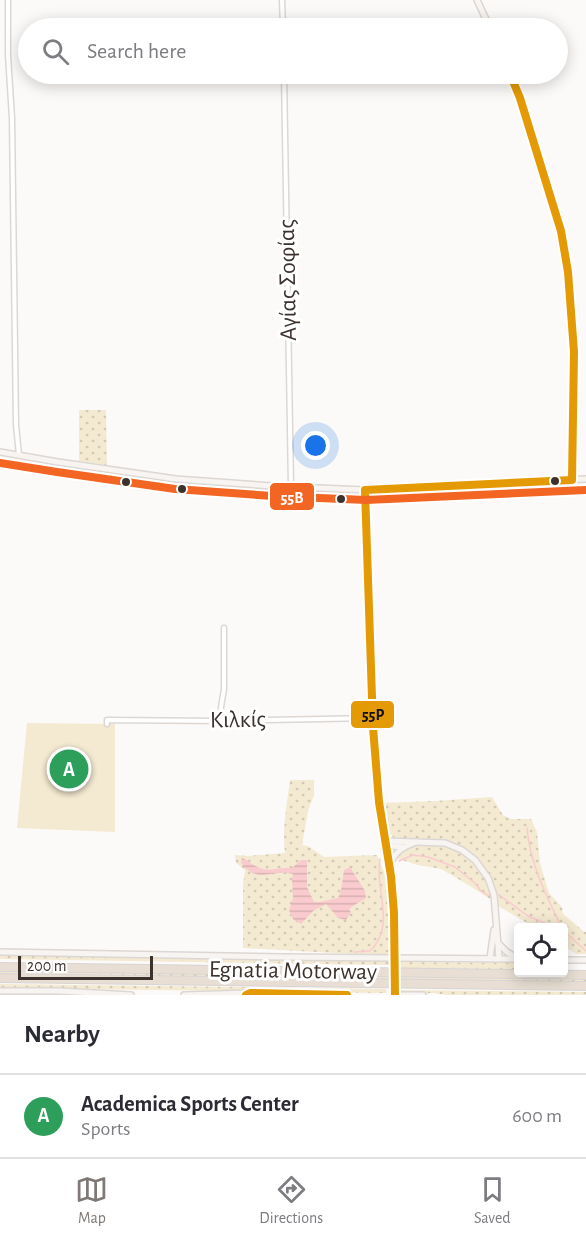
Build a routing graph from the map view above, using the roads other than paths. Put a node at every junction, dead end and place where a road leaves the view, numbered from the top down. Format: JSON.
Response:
{"nodes":[{"id":1,"x":8,"y":0,"type":"edge"},
{"id":2,"x":282,"y":0,"type":"edge"},
{"id":3,"x":477,"y":0,"type":"edge"},
{"id":4,"x":283,"y":18,"type":"edge"},
{"id":5,"x":485,"y":18,"type":"edge"},
{"id":6,"x":284,"y":84,"type":"edge"},
{"id":7,"x":514,"y":84,"type":"edge"},
{"id":8,"x":0,"y":452,"type":"edge"},
{"id":9,"x":19,"y":455,"type":"junction"},
{"id":10,"x":572,"y":480,"type":"junction"},
{"id":11,"x":586,"y":480,"type":"edge"},
{"id":12,"x":291,"y":487,"type":"junction"},
{"id":13,"x":365,"y":490,"type":"junction"},
{"id":14,"x":224,"y":628,"type":"dead end"},
{"id":15,"x":373,"y":718,"type":"junction"},
{"id":16,"x":221,"y":721,"type":"junction"},
{"id":17,"x":107,"y":724,"type":"dead end"},
{"id":18,"x":385,"y":841,"type":"junction"},
{"id":19,"x":417,"y":841,"type":"junction"},
{"id":20,"x":404,"y":846,"type":"junction"},
{"id":21,"x":389,"y":867,"type":"junction"},
{"id":22,"x":495,"y":923,"type":"junction"},
{"id":23,"x":497,"y":942,"type":"junction"},
{"id":24,"x":0,"y":952,"type":"edge"},
{"id":25,"x":514,"y":956,"type":"edge"},
{"id":26,"x":490,"y":958,"type":"junction"},
{"id":27,"x":499,"y":958,"type":"junction"},
{"id":28,"x":514,"y":959,"type":"edge"},
{"id":29,"x":568,"y":960,"type":"edge"},
{"id":30,"x":586,"y":960,"type":"edge"},
{"id":31,"x":0,"y":967,"type":"edge"},
{"id":32,"x":586,"y":975,"type":"edge"},
{"id":33,"x":0,"y":978,"type":"edge"},
{"id":34,"x":586,"y":986,"type":"edge"},
{"id":35,"x":0,"y":991,"type":"edge"},
{"id":36,"x":194,"y":994,"type":"edge"},
{"id":37,"x":249,"y":994,"type":"edge"},
{"id":38,"x":131,"y":995,"type":"edge"},
{"id":39,"x":184,"y":995,"type":"edge"},
{"id":40,"x":204,"y":995,"type":"edge"},
{"id":41,"x":347,"y":995,"type":"edge"},
{"id":42,"x":395,"y":995,"type":"edge"},
{"id":43,"x":400,"y":995,"type":"edge"},
{"id":44,"x":423,"y":995,"type":"edge"}],
"edges":[{"from":1,"to":9,"type":"street"},
{"from":2,"to":4,"type":"street"},
{"from":3,"to":5,"type":"street"},
{"from":6,"to":12,"type":"street","name":"Αγίας Σοφίας"},
{"from":7,"to":10,"type":"street"},
{"from":8,"to":9,"type":"street"},
{"from":9,"to":12,"type":"street"},
{"from":10,"to":11,"type":"street"},
{"from":10,"to":13,"type":"street"},
{"from":12,"to":13,"type":"street"},
{"from":13,"to":15,"type":"street"},
{"from":14,"to":16,"type":"street"},
{"from":15,"to":16,"type":"street","name":"Κιλκίς"},
{"from":15,"to":18,"type":"street"},
{"from":16,"to":17,"type":"street","name":"Κιλκίς"},
{"from":18,"to":19,"type":"street"},
{"from":18,"to":20,"type":"street"},
{"from":18,"to":21,"type":"street"},
{"from":19,"to":20,"type":"street"},
{"from":19,"to":22,"type":"street"},
{"from":20,"to":21,"type":"street"},
{"from":21,"to":42,"type":"street","bridge":true},
{"from":22,"to":23,"type":"street"},
{"from":22,"to":26,"type":"street"},
{"from":23,"to":25,"type":"street"},
{"from":23,"to":27,"type":"street"},
{"from":24,"to":26,"type":"street"},
{"from":26,"to":27,"type":"street"},
{"from":27,"to":28,"type":"street"},
{"from":29,"to":30,"type":"street"},
{"from":31,"to":32,"type":"highway","name":"Egnatia Motorway"},
{"from":33,"to":34,"type":"highway","name":"Egnatia Motorway"},
{"from":35,"to":38,"type":"street"},
{"from":36,"to":37,"type":"street"},
{"from":36,"to":39,"type":"street"},
{"from":36,"to":40,"type":"street"},
{"from":37,"to":41,"type":"street"},
{"from":43,"to":44,"type":"street"}]}
